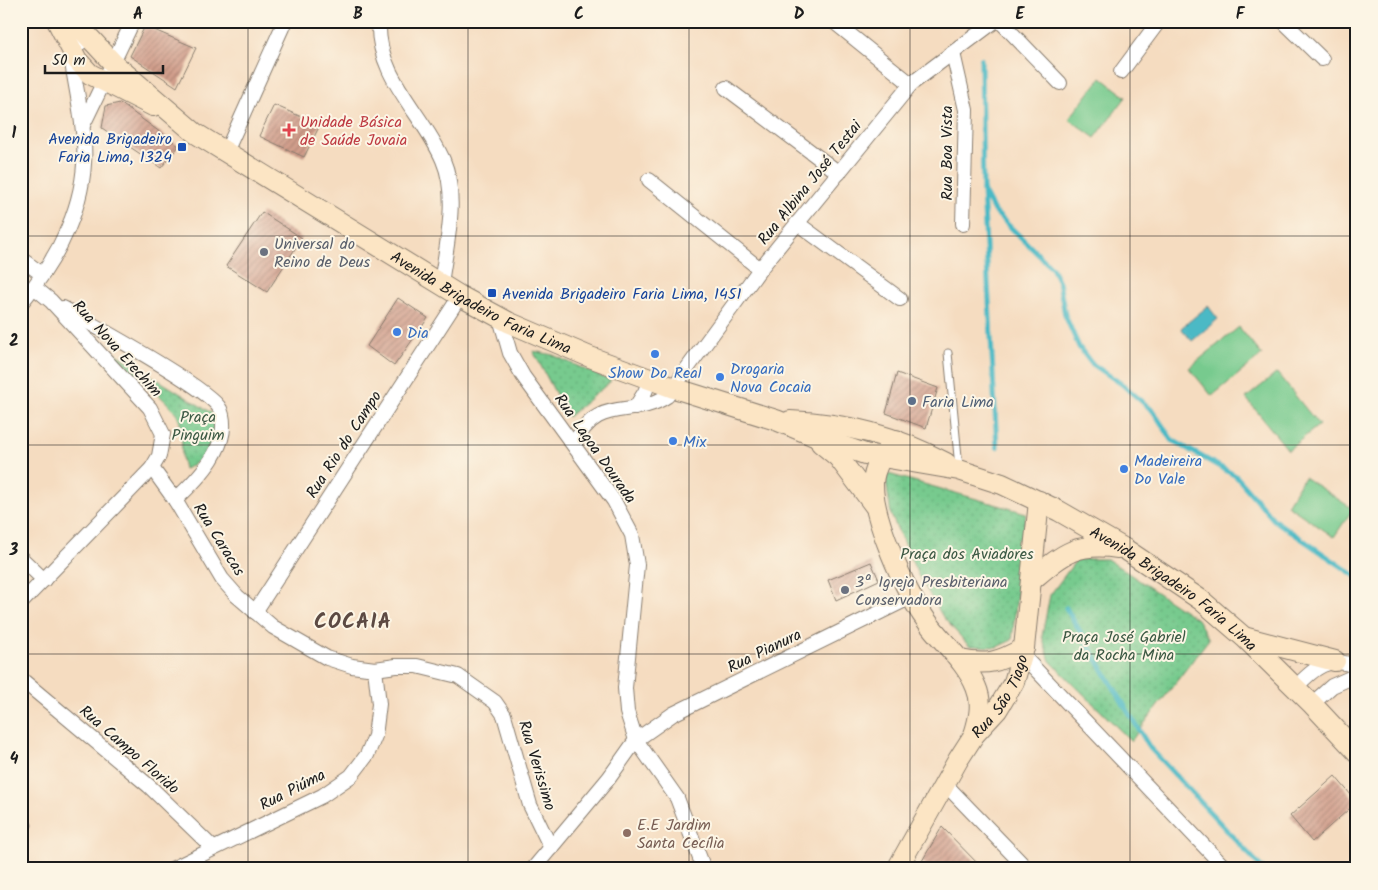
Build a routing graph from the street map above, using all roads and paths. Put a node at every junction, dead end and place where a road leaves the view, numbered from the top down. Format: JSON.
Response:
{"nodes":[{"id":1,"x":57,"y":21,"type":"edge"},
{"id":2,"x":74,"y":21,"type":"edge"},
{"id":3,"x":133,"y":21,"type":"edge"},
{"id":4,"x":285,"y":21,"type":"edge"},
{"id":5,"x":379,"y":21,"type":"edge"},
{"id":6,"x":833,"y":21,"type":"edge"},
{"id":7,"x":995,"y":21,"type":"edge"},
{"id":8,"x":1000,"y":21,"type":"edge"},
{"id":9,"x":1159,"y":21,"type":"edge"},
{"id":10,"x":1283,"y":21,"type":"edge"},
{"id":11,"x":88,"y":38,"type":"junction"},
{"id":12,"x":70,"y":49,"type":"junction"},
{"id":13,"x":953,"y":53,"type":"junction"},
{"id":14,"x":1322,"y":59,"type":"dead end"},
{"id":15,"x":114,"y":63,"type":"junction"},
{"id":16,"x":1121,"y":72,"type":"dead end"},
{"id":17,"x":104,"y":81,"type":"junction"},
{"id":18,"x":1060,"y":83,"type":"dead end"},
{"id":19,"x":910,"y":84,"type":"junction"},
{"id":20,"x":726,"y":88,"type":"dead end"},
{"id":21,"x":178,"y":119,"type":"junction"},
{"id":22,"x":83,"y":125,"type":"junction"},
{"id":23,"x":226,"y":152,"type":"junction"},
{"id":24,"x":839,"y":173,"type":"junction"},
{"id":25,"x":649,"y":180,"type":"dead end"},
{"id":26,"x":797,"y":223,"type":"junction"},
{"id":27,"x":963,"y":224,"type":"dead end"},
{"id":28,"x":21,"y":260,"type":"edge"},
{"id":29,"x":760,"y":270,"type":"junction"},
{"id":30,"x":42,"y":274,"type":"junction"},
{"id":31,"x":442,"y":284,"type":"junction"},
{"id":32,"x":26,"y":294,"type":"edge"},
{"id":33,"x":460,"y":296,"type":"junction"},
{"id":34,"x":900,"y":299,"type":"dead end"},
{"id":35,"x":51,"y":301,"type":"junction"},
{"id":36,"x":500,"y":318,"type":"junction"},
{"id":37,"x":948,"y":353,"type":"dead end"},
{"id":38,"x":650,"y":379,"type":"junction"},
{"id":39,"x":674,"y":388,"type":"junction"},
{"id":40,"x":635,"y":408,"type":"junction"},
{"id":41,"x":776,"y":420,"type":"junction"},
{"id":42,"x":810,"y":434,"type":"junction"},
{"id":43,"x":896,"y":440,"type":"junction"},
{"id":44,"x":574,"y":444,"type":"junction"},
{"id":45,"x":883,"y":457,"type":"junction"},
{"id":46,"x":152,"y":468,"type":"junction"},
{"id":47,"x":959,"y":470,"type":"junction"},
{"id":48,"x":175,"y":500,"type":"junction"},
{"id":49,"x":1039,"y":500,"type":"junction"},
{"id":50,"x":874,"y":505,"type":"junction"},
{"id":51,"x":1125,"y":549,"type":"junction"},
{"id":52,"x":21,"y":558,"type":"edge"},
{"id":53,"x":44,"y":580,"type":"junction"},
{"id":54,"x":1032,"y":580,"type":"junction"},
{"id":55,"x":911,"y":597,"type":"junction"},
{"id":56,"x":21,"y":603,"type":"edge"},
{"id":57,"x":255,"y":612,"type":"junction"},
{"id":58,"x":1245,"y":638,"type":"junction"},
{"id":59,"x":1023,"y":651,"type":"junction"},
{"id":60,"x":960,"y":660,"type":"junction"},
{"id":61,"x":1335,"y":661,"type":"junction"},
{"id":62,"x":1357,"y":667,"type":"edge"},
{"id":63,"x":375,"y":669,"type":"junction"},
{"id":64,"x":1357,"y":675,"type":"edge"},
{"id":65,"x":21,"y":679,"type":"edge"},
{"id":66,"x":1296,"y":687,"type":"junction"},
{"id":67,"x":1312,"y":704,"type":"junction"},
{"id":68,"x":974,"y":735,"type":"junction"},
{"id":69,"x":636,"y":740,"type":"junction"},
{"id":70,"x":1357,"y":752,"type":"edge"},
{"id":71,"x":945,"y":784,"type":"junction"},
{"id":72,"x":28,"y":825,"type":"dead end"},
{"id":73,"x":21,"y":835,"type":"edge"},
{"id":74,"x":213,"y":848,"type":"junction"},
{"id":75,"x":551,"y":848,"type":"junction"},
{"id":76,"x":172,"y":869,"type":"edge"},
{"id":77,"x":533,"y":869,"type":"edge"},
{"id":78,"x":704,"y":869,"type":"edge"},
{"id":79,"x":897,"y":869,"type":"edge"},
{"id":80,"x":1027,"y":869,"type":"edge"},
{"id":81,"x":1226,"y":869,"type":"edge"}],
"edges":[{"from":1,"to":12,"type":"main road"},
{"from":2,"to":11,"type":"main road","name":"Avenida Brigadeiro Faria Lima"},
{"from":3,"to":15,"type":"street"},
{"from":4,"to":23,"type":"street"},
{"from":5,"to":31,"type":"street"},
{"from":6,"to":19,"type":"street"},
{"from":7,"to":13,"type":"street","name":"Rua Albina José Testai"},
{"from":8,"to":18,"type":"street"},
{"from":9,"to":16,"type":"street"},
{"from":10,"to":14,"type":"street"},
{"from":11,"to":12,"type":"street"},
{"from":11,"to":15,"type":"main road","name":"Avenida Brigadeiro Faria Lima"},
{"from":12,"to":17,"type":"main road"},
{"from":12,"to":22,"type":"street"},
{"from":13,"to":19,"type":"street","name":"Rua Albina José Testai"},
{"from":13,"to":27,"type":"street","name":"Rua Boa Vista"},
{"from":15,"to":17,"type":"street"},
{"from":15,"to":21,"type":"main road","name":"Avenida Brigadeiro Faria Lima"},
{"from":17,"to":21,"type":"main road"},
{"from":17,"to":22,"type":"street"},
{"from":19,"to":24,"type":"street","name":"Rua Albina José Testai"},
{"from":20,"to":24,"type":"street"},
{"from":21,"to":23,"type":"main road","name":"Avenida Brigadeiro Faria Lima"},
{"from":22,"to":30,"type":"street"},
{"from":23,"to":31,"type":"main road","name":"Avenida Brigadeiro Faria Lima"},
{"from":24,"to":26,"type":"street","name":"Rua Albina José Testai"},
{"from":25,"to":29,"type":"street"},
{"from":26,"to":29,"type":"street","name":"Rua Albina José Testai"},
{"from":26,"to":34,"type":"street"},
{"from":28,"to":30,"type":"street"},
{"from":29,"to":39,"type":"street","name":"Rua Albina José Testai"},
{"from":30,"to":32,"type":"street"},
{"from":31,"to":33,"type":"main road","name":"Avenida Brigadeiro Faria Lima"},
{"from":32,"to":35,"type":"street","name":"Rua Nova Erechim"},
{"from":33,"to":36,"type":"main road","name":"Avenida Brigadeiro Faria Lima"},
{"from":33,"to":57,"type":"street","name":"Rua Rio do Campo"},
{"from":35,"to":46,"type":"street","name":"Rua Nova Erechim"},
{"from":35,"to":48,"type":"street"},
{"from":36,"to":38,"type":"main road","name":"Avenida Brigadeiro Faria Lima"},
{"from":36,"to":44,"type":"street","name":"Rua Lagoa Dourada"},
{"from":37,"to":47,"type":"lane"},
{"from":38,"to":39,"type":"main road","name":"Avenida Brigadeiro Faria Lima"},
{"from":38,"to":40,"type":"street"},
{"from":39,"to":40,"type":"street"},
{"from":39,"to":41,"type":"main road","name":"Avenida Brigadeiro Faria Lima"},
{"from":40,"to":44,"type":"street"},
{"from":41,"to":42,"type":"main road","name":"Avenida Brigadeiro Faria Lima"},
{"from":41,"to":43,"type":"main road","name":"Avenida Brigadeiro Faria Lima"},
{"from":42,"to":45,"type":"main road","name":"Avenida Brigadeiro Faria Lima"},
{"from":42,"to":50,"type":"main road"},
{"from":43,"to":45,"type":"main road"},
{"from":43,"to":47,"type":"main road","name":"Avenida Brigadeiro Faria Lima"},
{"from":44,"to":69,"type":"street","name":"Rua Lagoa Dourada"},
{"from":45,"to":47,"type":"main road","name":"Avenida Brigadeiro Faria Lima"},
{"from":45,"to":50,"type":"main road"},
{"from":46,"to":48,"type":"street","name":"Rua Caracas"},
{"from":46,"to":53,"type":"street"},
{"from":47,"to":49,"type":"main road","name":"Avenida Brigadeiro Faria Lima"},
{"from":48,"to":57,"type":"street","name":"Rua Caracas"},
{"from":49,"to":51,"type":"main road","name":"Avenida Brigadeiro Faria Lima"},
{"from":49,"to":54,"type":"main road","name":"Rua São Tiago"},
{"from":50,"to":55,"type":"main road"},
{"from":51,"to":54,"type":"main road"},
{"from":51,"to":58,"type":"main road","name":"Avenida Brigadeiro Faria Lima"},
{"from":52,"to":53,"type":"street"},
{"from":53,"to":56,"type":"street"},
{"from":54,"to":59,"type":"main road","name":"Rua São Tiago"},
{"from":55,"to":60,"type":"main road"},
{"from":55,"to":69,"type":"street","name":"Rua Pianura"},
{"from":57,"to":63,"type":"street","name":"Rua Caracas"},
{"from":58,"to":61,"type":"main road"},
{"from":58,"to":66,"type":"main road","name":"Avenida Brigadeiro Faria Lima"},
{"from":59,"to":60,"type":"main road"},
{"from":59,"to":68,"type":"main road","name":"Rua São Tiago"},
{"from":59,"to":81,"type":"street"},
{"from":60,"to":68,"type":"main road"},
{"from":61,"to":62,"type":"street"},
{"from":61,"to":66,"type":"street"},
{"from":63,"to":74,"type":"street","name":"Rua Piúma"},
{"from":63,"to":75,"type":"street","name":"Rua Verissimo"},
{"from":64,"to":67,"type":"street"},
{"from":65,"to":74,"type":"street","name":"Rua Campo Florido"},
{"from":66,"to":67,"type":"main road","name":"Avenida Brigadeiro Faria Lima"},
{"from":67,"to":70,"type":"main road","name":"Avenida Brigadeiro Faria Lima"},
{"from":68,"to":71,"type":"main road","name":"Rua São Tiago"},
{"from":69,"to":75,"type":"street"},
{"from":69,"to":78,"type":"street","name":"Rua Lagoa Dourada"},
{"from":71,"to":79,"type":"main road","name":"Rua São Tiago"},
{"from":71,"to":80,"type":"street"},
{"from":72,"to":73,"type":"lane"},
{"from":74,"to":76,"type":"street","name":"Rua Piúma"},
{"from":75,"to":77,"type":"street"}]}
